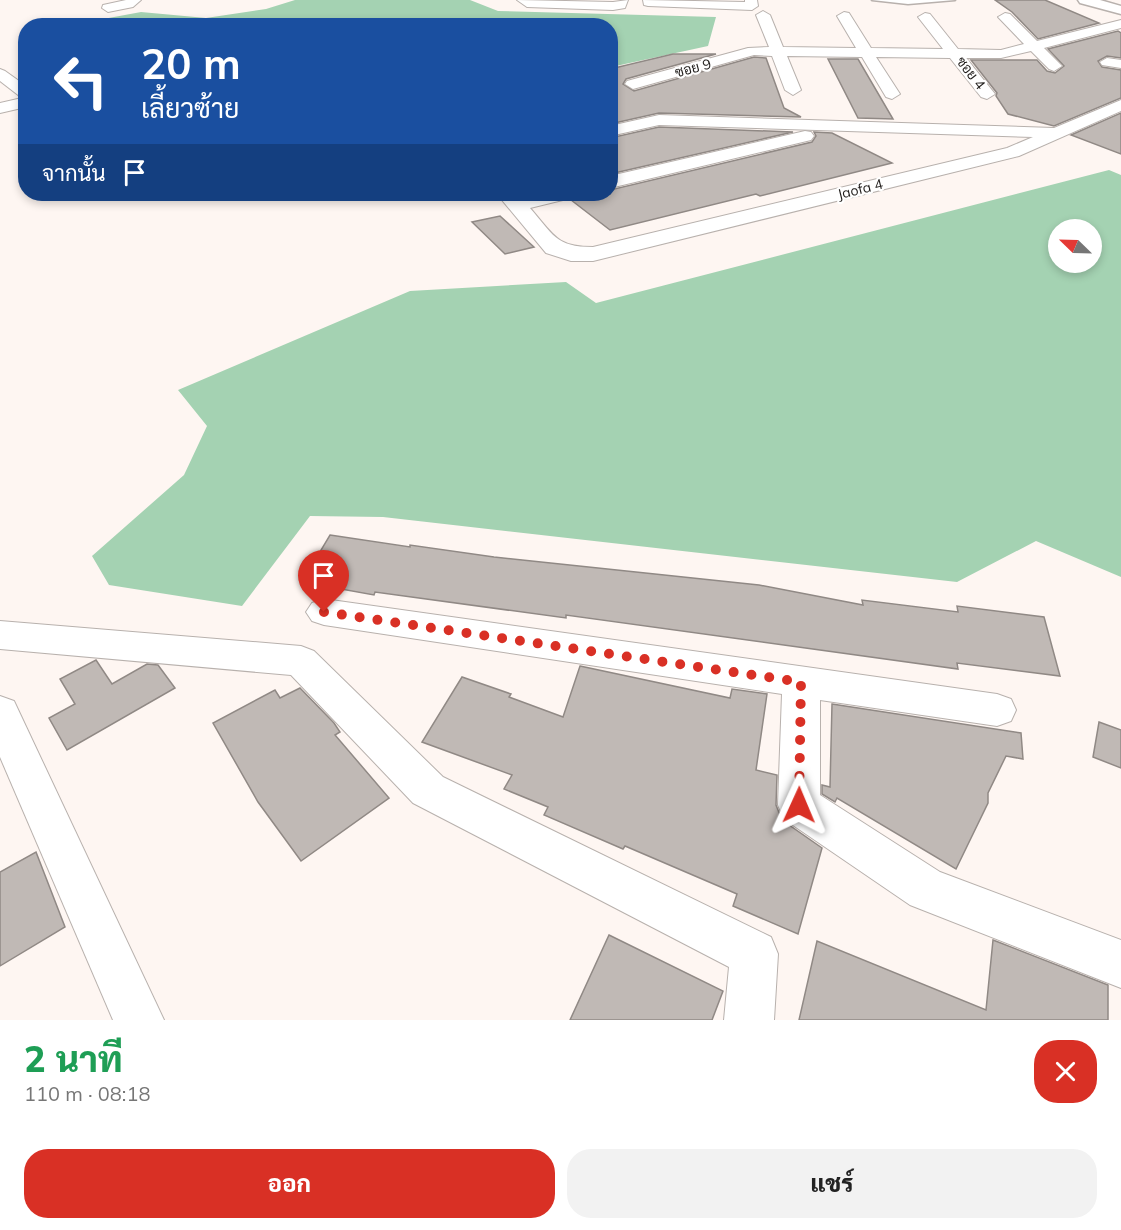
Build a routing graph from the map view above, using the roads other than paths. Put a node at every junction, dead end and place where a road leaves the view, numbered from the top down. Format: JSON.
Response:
{"nodes":[{"id":1,"x":135,"y":0,"type":"edge"},
{"id":2,"x":524,"y":0,"type":"edge"},
{"id":3,"x":622,"y":0,"type":"edge"},
{"id":4,"x":751,"y":0,"type":"edge"},
{"id":5,"x":875,"y":0,"type":"edge"},
{"id":6,"x":952,"y":0,"type":"edge"},
{"id":7,"x":1085,"y":0,"type":"edge"},
{"id":8,"x":1109,"y":0,"type":"edge"},
{"id":9,"x":1121,"y":3,"type":"edge"},
{"id":10,"x":647,"y":5,"type":"edge"},
{"id":11,"x":108,"y":8,"type":"dead end"},
{"id":12,"x":1121,"y":9,"type":"edge"},
{"id":13,"x":763,"y":15,"type":"dead end"},
{"id":14,"x":844,"y":16,"type":"dead end"},
{"id":15,"x":926,"y":17,"type":"dead end"},
{"id":16,"x":1005,"y":17,"type":"dead end"},
{"id":17,"x":1121,"y":24,"type":"edge"},
{"id":18,"x":1034,"y":46,"type":"junction"},
{"id":19,"x":778,"y":51,"type":"junction"},
{"id":20,"x":864,"y":52,"type":"junction"},
{"id":21,"x":954,"y":53,"type":"junction"},
{"id":22,"x":1054,"y":66,"type":"dead end"},
{"id":23,"x":0,"y":74,"type":"edge"},
{"id":24,"x":633,"y":84,"type":"dead end"},
{"id":25,"x":18,"y":88,"type":"edge"},
{"id":26,"x":793,"y":90,"type":"dead end"},
{"id":27,"x":892,"y":94,"type":"dead end"},
{"id":28,"x":987,"y":94,"type":"dead end"},
{"id":29,"x":18,"y":104,"type":"edge"},
{"id":30,"x":1121,"y":105,"type":"edge"},
{"id":31,"x":0,"y":108,"type":"edge"},
{"id":32,"x":846,"y":126,"type":"junction"},
{"id":33,"x":618,"y":129,"type":"edge"},
{"id":34,"x":1056,"y":132,"type":"junction"},
{"id":35,"x":618,"y":180,"type":"edge"},
{"id":36,"x":513,"y":201,"type":"edge"},
{"id":37,"x":324,"y":612,"type":"dead end"},
{"id":38,"x":0,"y":635,"type":"edge"},
{"id":39,"x":801,"y":682,"type":"junction"},
{"id":40,"x":997,"y":710,"type":"dead end"},
{"id":41,"x":0,"y":712,"type":"edge"},
{"id":42,"x":1121,"y":964,"type":"edge"},
{"id":43,"x":139,"y":1020,"type":"edge"},
{"id":44,"x":749,"y":1020,"type":"edge"}],
"edges":[{"from":1,"to":11,"type":"street"},
{"from":2,"to":3,"type":"street"},
{"from":4,"to":10,"type":"street"},
{"from":5,"to":6,"type":"lane"},
{"from":7,"to":12,"type":"main road"},
{"from":8,"to":9,"type":"main road"},
{"from":13,"to":19,"type":"street"},
{"from":14,"to":20,"type":"street"},
{"from":15,"to":21,"type":"street","name":"ซอย 4"},
{"from":16,"to":18,"type":"street"},
{"from":17,"to":18,"type":"street","name":"ซอย 9"},
{"from":18,"to":21,"type":"street","name":"ซอย 9"},
{"from":18,"to":22,"type":"street"},
{"from":19,"to":20,"type":"street","name":"ซอย 9"},
{"from":19,"to":24,"type":"street","name":"ซอย 9"},
{"from":19,"to":26,"type":"street"},
{"from":20,"to":21,"type":"street","name":"ซอย 9"},
{"from":20,"to":27,"type":"street"},
{"from":21,"to":28,"type":"street","name":"ซอย 4"},
{"from":23,"to":25,"type":"street"},
{"from":29,"to":31,"type":"street"},
{"from":30,"to":34,"type":"street","name":"Jaofa 4"},
{"from":32,"to":33,"type":"street"},
{"from":32,"to":34,"type":"street"},
{"from":32,"to":35,"type":"street"},
{"from":34,"to":36,"type":"street","name":"Jaofa 4"},
{"from":37,"to":39,"type":"street"},
{"from":38,"to":44,"type":"street"},
{"from":39,"to":40,"type":"street"},
{"from":39,"to":42,"type":"street"},
{"from":41,"to":43,"type":"street"}]}
